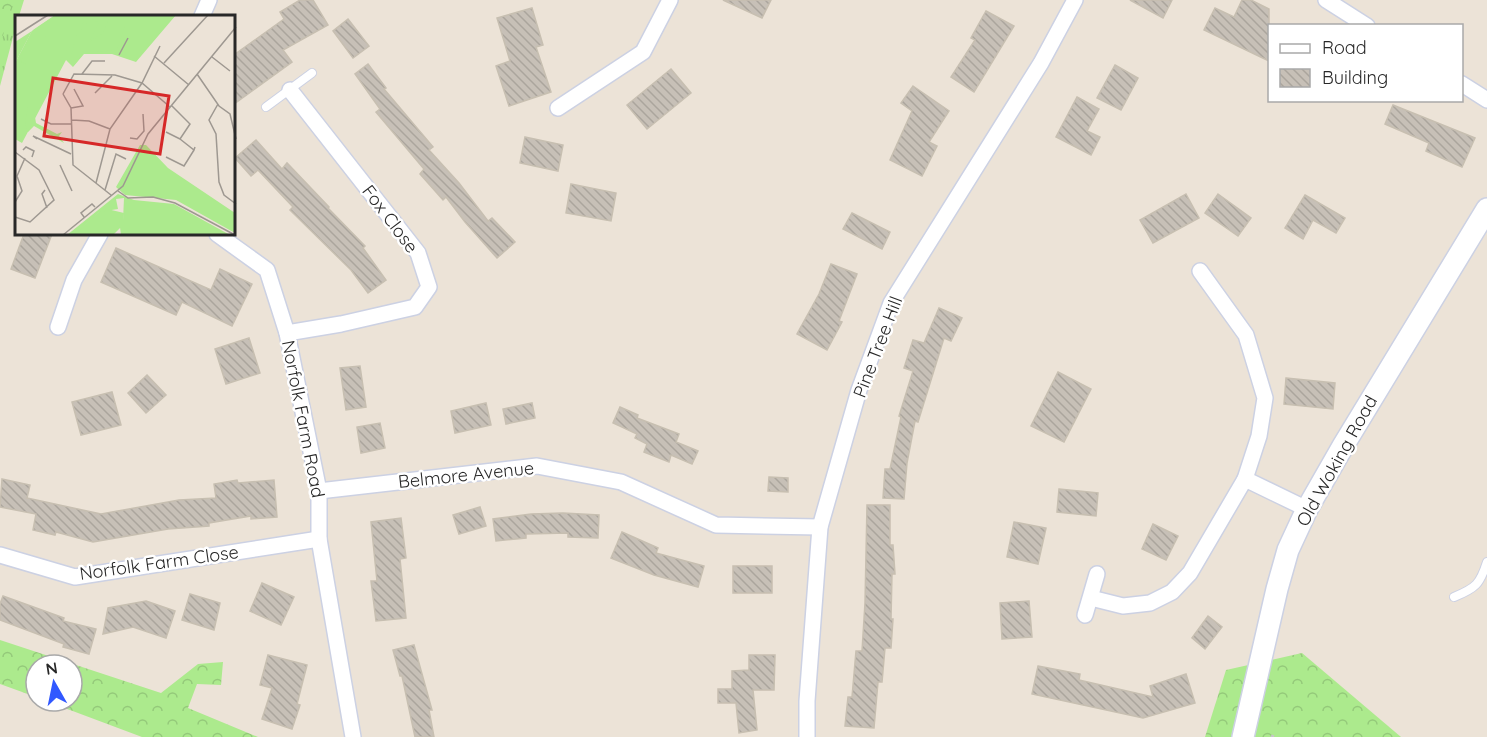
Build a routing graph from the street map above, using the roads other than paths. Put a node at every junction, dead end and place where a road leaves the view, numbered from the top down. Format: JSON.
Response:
{"nodes":[{"id":1,"x":209,"y":0,"type":"edge"},
{"id":2,"x":670,"y":0,"type":"edge"},
{"id":3,"x":1075,"y":0,"type":"edge"},
{"id":4,"x":1326,"y":0,"type":"edge"},
{"id":5,"x":202,"y":15,"type":"edge"},
{"id":6,"x":1364,"y":24,"type":"edge"},
{"id":7,"x":312,"y":73,"type":"dead end"},
{"id":8,"x":1463,"y":85,"type":"edge"},
{"id":9,"x":290,"y":90,"type":"junction"},
{"id":10,"x":1487,"y":100,"type":"edge"},
{"id":11,"x":266,"y":107,"type":"dead end"},
{"id":12,"x":558,"y":108,"type":"dead end"},
{"id":13,"x":1487,"y":209,"type":"edge"},
{"id":14,"x":99,"y":236,"type":"edge"},
{"id":15,"x":220,"y":236,"type":"edge"},
{"id":16,"x":1200,"y":271,"type":"dead end"},
{"id":17,"x":58,"y":327,"type":"dead end"},
{"id":18,"x":287,"y":333,"type":"junction"},
{"id":19,"x":1245,"y":479,"type":"junction"},
{"id":20,"x":319,"y":491,"type":"junction"},
{"id":21,"x":1307,"y":509,"type":"junction"},
{"id":22,"x":820,"y":526,"type":"junction"},
{"id":23,"x":319,"y":539,"type":"junction"},
{"id":24,"x":0,"y":555,"type":"edge"},
{"id":25,"x":1487,"y":562,"type":"edge"},
{"id":26,"x":1097,"y":574,"type":"dead end"},
{"id":27,"x":1454,"y":597,"type":"dead end"},
{"id":28,"x":1091,"y":598,"type":"junction"},
{"id":29,"x":1085,"y":615,"type":"dead end"},
{"id":30,"x":353,"y":737,"type":"edge"},
{"id":31,"x":807,"y":737,"type":"edge"},
{"id":32,"x":1243,"y":737,"type":"edge"}],
"edges":[{"from":1,"to":5,"type":"street"},
{"from":2,"to":12,"type":"street"},
{"from":3,"to":22,"type":"street","name":"Pine Tree Hill"},
{"from":4,"to":6,"type":"street"},
{"from":7,"to":9,"type":"lane"},
{"from":8,"to":10,"type":"street"},
{"from":9,"to":11,"type":"lane"},
{"from":9,"to":18,"type":"street","name":"Fox Close"},
{"from":13,"to":21,"type":"main road","name":"Old Woking Road"},
{"from":14,"to":17,"type":"street"},
{"from":15,"to":18,"type":"street","name":"Norfolk Farm Road"},
{"from":16,"to":19,"type":"street"},
{"from":18,"to":20,"type":"street","name":"Norfolk Farm Road"},
{"from":19,"to":21,"type":"street"},
{"from":19,"to":28,"type":"street"},
{"from":20,"to":22,"type":"street","name":"Belmore Avenue"},
{"from":20,"to":23,"type":"street","name":"Norfolk Farm Road"},
{"from":21,"to":32,"type":"main road","name":"Old Woking Road"},
{"from":22,"to":31,"type":"street","name":"Pine Tree Hill"},
{"from":23,"to":24,"type":"street","name":"Norfolk Farm Close"},
{"from":23,"to":30,"type":"street","name":"Norfolk Farm Road"},
{"from":25,"to":27,"type":"lane"},
{"from":26,"to":28,"type":"street"},
{"from":28,"to":29,"type":"street"}]}
